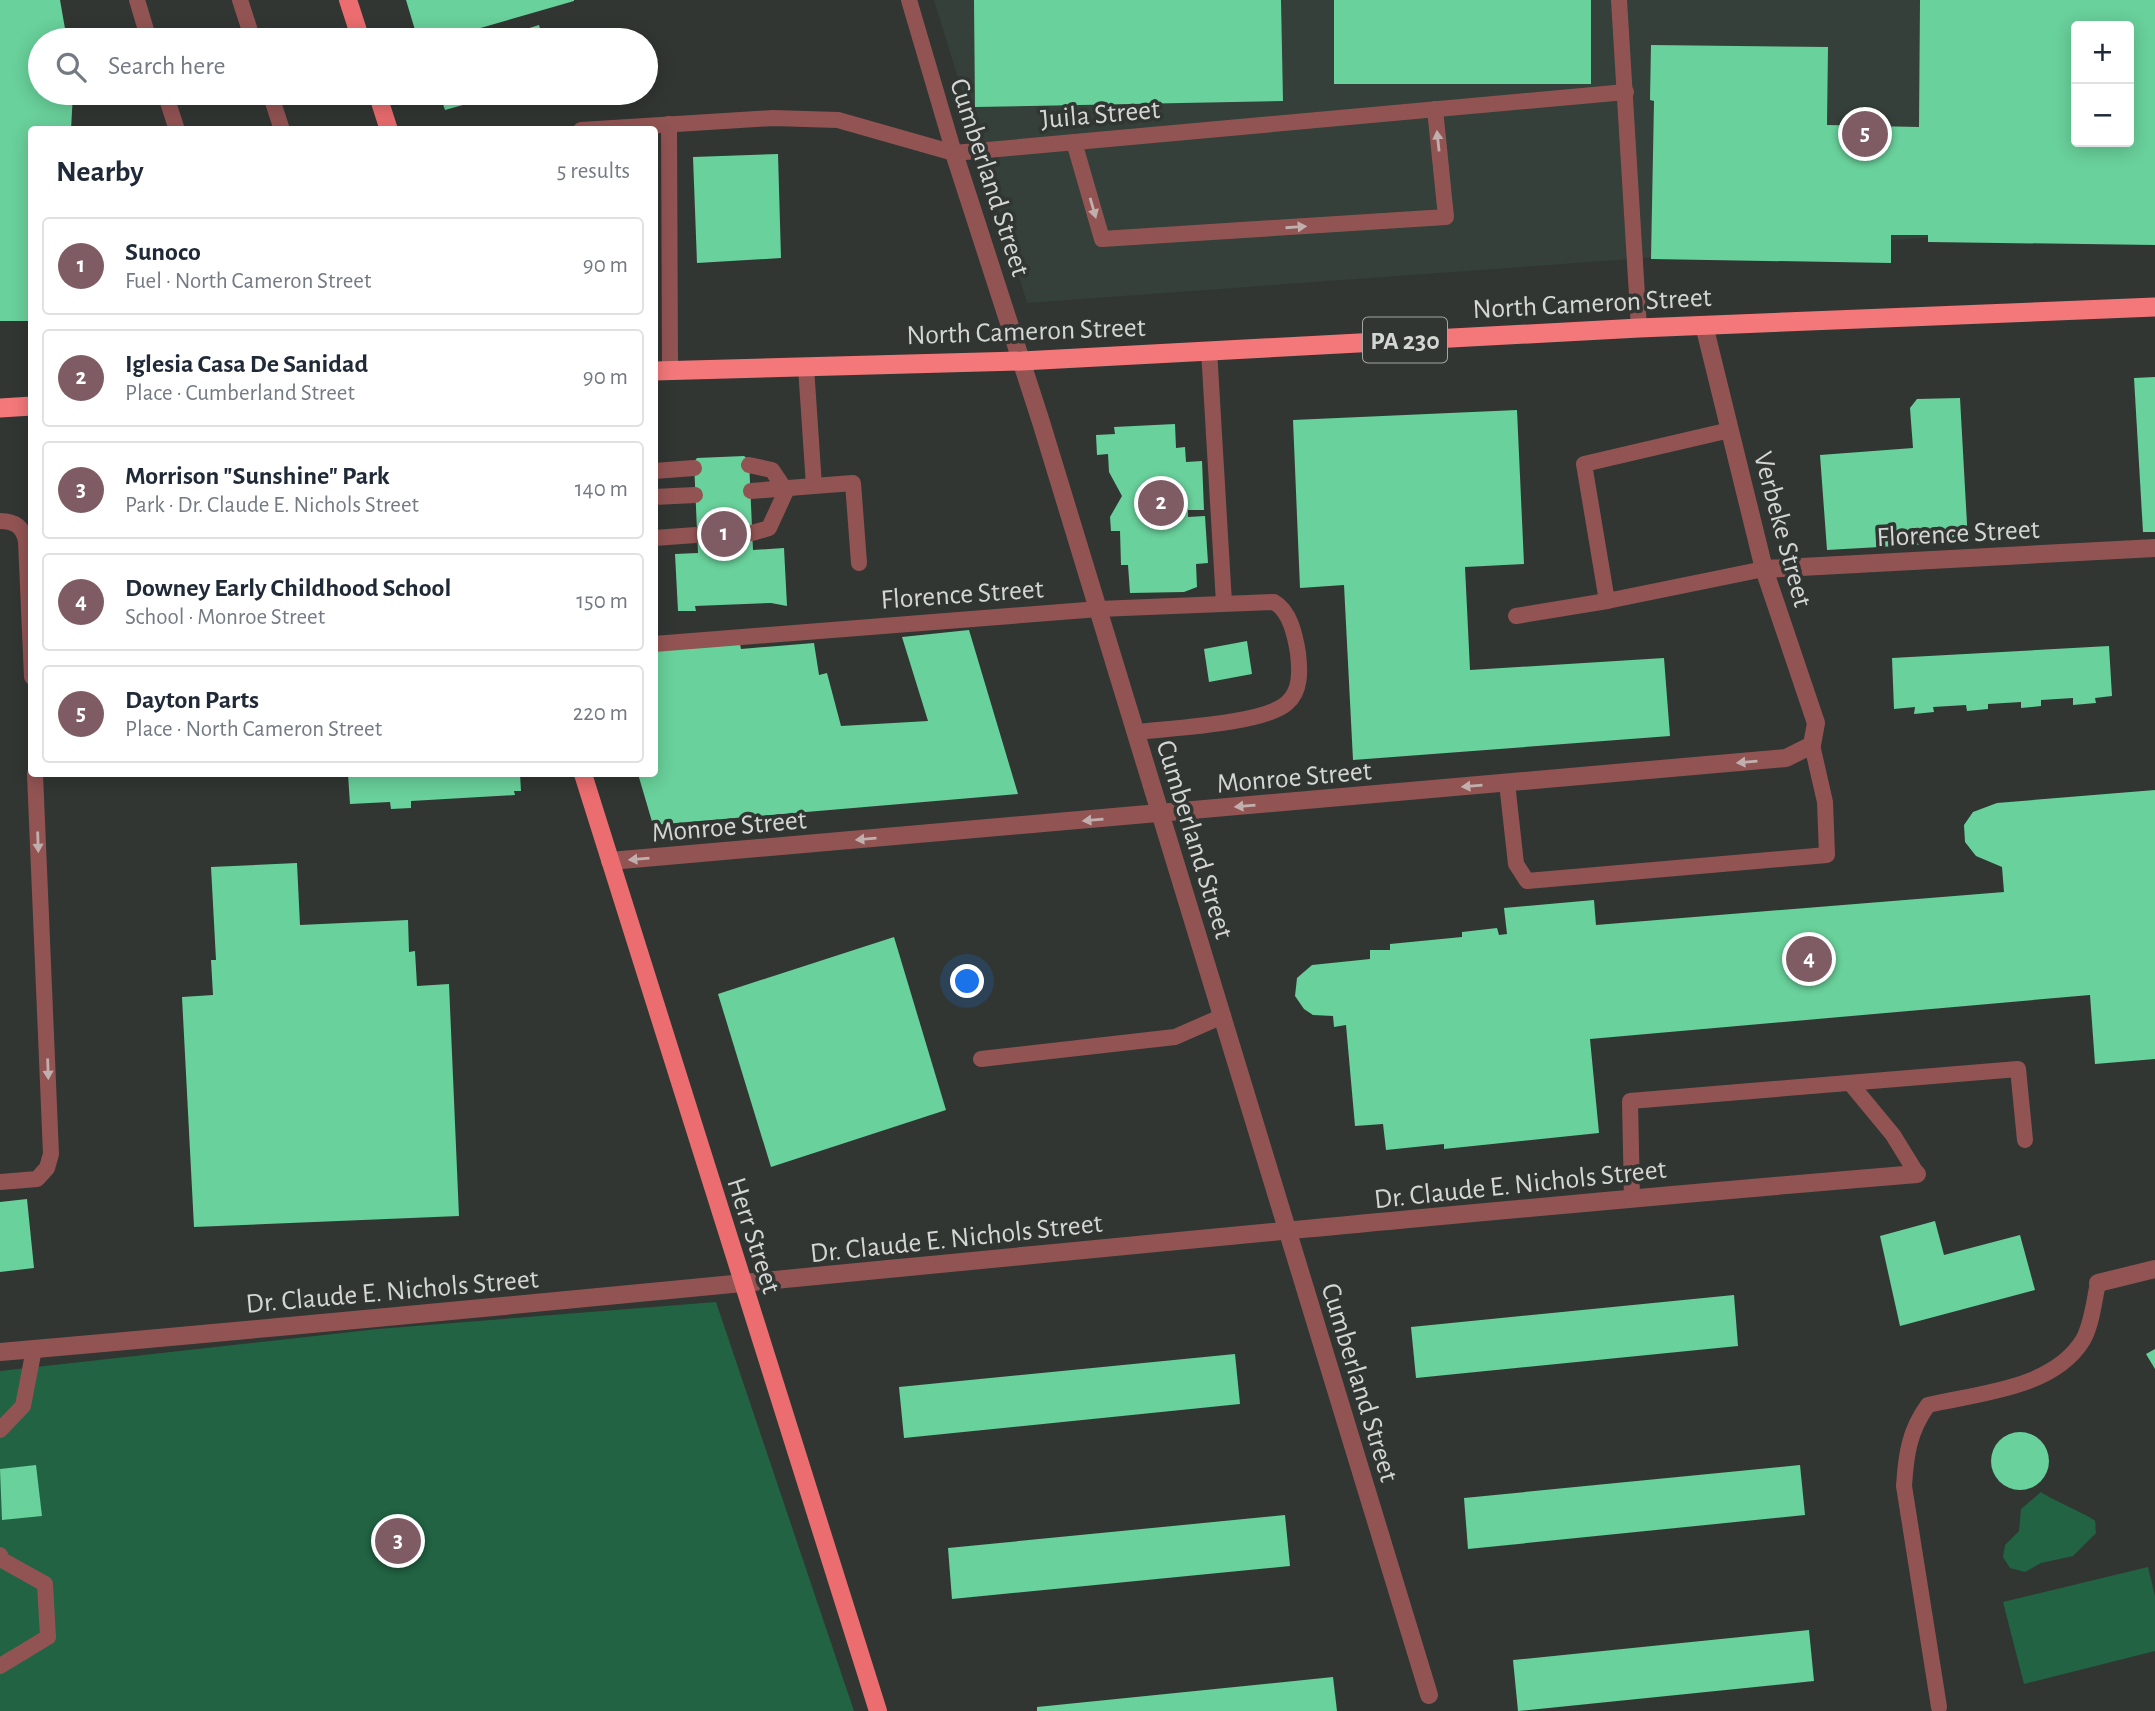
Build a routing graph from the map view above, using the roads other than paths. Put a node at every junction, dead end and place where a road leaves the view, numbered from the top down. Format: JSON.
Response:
{"nodes":[{"id":1,"x":137,"y":0,"type":"edge"},
{"id":2,"x":240,"y":0,"type":"edge"},
{"id":3,"x":348,"y":0,"type":"edge"},
{"id":4,"x":909,"y":0,"type":"edge"},
{"id":5,"x":1619,"y":0,"type":"edge"},
{"id":6,"x":145,"y":28,"type":"edge"},
{"id":7,"x":249,"y":28,"type":"edge"},
{"id":8,"x":357,"y":28,"type":"edge"},
{"id":9,"x":1626,"y":92,"type":"junction"},
{"id":10,"x":170,"y":105,"type":"edge"},
{"id":11,"x":274,"y":105,"type":"edge"},
{"id":12,"x":381,"y":105,"type":"edge"},
{"id":13,"x":1435,"y":109,"type":"junction"},
{"id":14,"x":669,"y":124,"type":"junction"},
{"id":15,"x":176,"y":126,"type":"edge"},
{"id":16,"x":281,"y":126,"type":"edge"},
{"id":17,"x":388,"y":126,"type":"edge"},
{"id":18,"x":640,"y":126,"type":"edge"},
{"id":19,"x":1074,"y":142,"type":"junction"},
{"id":20,"x":954,"y":153,"type":"junction"},
{"id":21,"x":2155,"y":307,"type":"edge"},
{"id":22,"x":1704,"y":325,"type":"junction"},
{"id":23,"x":1639,"y":328,"type":"junction"},
{"id":24,"x":1209,"y":350,"type":"junction"},
{"id":25,"x":1022,"y":361,"type":"junction"},
{"id":26,"x":806,"y":367,"type":"junction"},
{"id":27,"x":662,"y":371,"type":"edge"},
{"id":28,"x":28,"y":405,"type":"edge"},
{"id":29,"x":0,"y":408,"type":"edge"},
{"id":30,"x":1730,"y":430,"type":"junction"},
{"id":31,"x":750,"y":465,"type":"dead end"},
{"id":32,"x":694,"y":468,"type":"dead end"},
{"id":33,"x":658,"y":471,"type":"edge"},
{"id":34,"x":814,"y":486,"type":"junction"},
{"id":35,"x":751,"y":491,"type":"dead end"},
{"id":36,"x":786,"y":491,"type":"junction"},
{"id":37,"x":695,"y":495,"type":"dead end"},
{"id":38,"x":658,"y":497,"type":"edge"},
{"id":39,"x":0,"y":521,"type":"edge"},
{"id":40,"x":752,"y":533,"type":"dead end"},
{"id":41,"x":696,"y":535,"type":"dead end"},
{"id":42,"x":658,"y":538,"type":"edge"},
{"id":43,"x":2155,"y":548,"type":"edge"},
{"id":44,"x":859,"y":563,"type":"dead end"},
{"id":45,"x":1764,"y":569,"type":"junction"},
{"id":46,"x":28,"y":586,"type":"edge"},
{"id":47,"x":1607,"y":601,"type":"junction"},
{"id":48,"x":1224,"y":603,"type":"junction"},
{"id":49,"x":1099,"y":609,"type":"junction"},
{"id":50,"x":1516,"y":616,"type":"dead end"},
{"id":51,"x":658,"y":643,"type":"edge"},
{"id":52,"x":1136,"y":732,"type":"junction"},
{"id":53,"x":1812,"y":745,"type":"junction"},
{"id":54,"x":36,"y":777,"type":"edge"},
{"id":55,"x":584,"y":777,"type":"edge"},
{"id":56,"x":1507,"y":783,"type":"junction"},
{"id":57,"x":1161,"y":814,"type":"junction"},
{"id":58,"x":610,"y":862,"type":"junction"},
{"id":59,"x":1223,"y":1016,"type":"junction"},
{"id":60,"x":981,"y":1059,"type":"dead end"},
{"id":61,"x":1850,"y":1083,"type":"junction"},
{"id":62,"x":2025,"y":1140,"type":"dead end"},
{"id":63,"x":1917,"y":1174,"type":"joint"},
{"id":64,"x":0,"y":1182,"type":"edge"},
{"id":65,"x":1632,"y":1198,"type":"junction"},
{"id":66,"x":1288,"y":1232,"type":"junction"},
{"id":67,"x":2155,"y":1269,"type":"edge"},
{"id":68,"x":2098,"y":1283,"type":"joint"},
{"id":69,"x":743,"y":1284,"type":"junction"},
{"id":70,"x":34,"y":1349,"type":"junction"},
{"id":71,"x":0,"y":1352,"type":"edge"},
{"id":72,"x":0,"y":1430,"type":"edge"},
{"id":73,"x":1,"y":1559,"type":"edge"},
{"id":74,"x":0,"y":1666,"type":"edge"},
{"id":75,"x":1429,"y":1695,"type":"dead end"},
{"id":76,"x":1939,"y":1707,"type":"dead end"},
{"id":77,"x":878,"y":1711,"type":"edge"}],
"edges":[{"from":1,"to":6,"type":"lane"},
{"from":2,"to":7,"type":"lane"},
{"from":3,"to":8,"type":"main road"},
{"from":4,"to":20,"type":"lane","name":"Cumberland Street"},
{"from":5,"to":9,"type":"lane"},
{"from":9,"to":13,"type":"lane","name":"Juila Street"},
{"from":9,"to":23,"type":"lane"},
{"from":10,"to":15,"type":"lane"},
{"from":11,"to":16,"type":"lane"},
{"from":12,"to":17,"type":"main road"},
{"from":13,"to":19,"type":"lane","name":"Juila Street"},
{"from":19,"to":13,"type":"lane","one_way":true},
{"from":14,"to":18,"type":"lane","name":"Juila Street"},
{"from":14,"to":20,"type":"lane","name":"Juila Street"},
{"from":14,"to":27,"type":"lane"},
{"from":19,"to":20,"type":"lane","name":"Juila Street"},
{"from":20,"to":25,"type":"street","name":"Cumberland Street"},
{"from":21,"to":22,"type":"highway","name":"North Cameron Street","number":"PA 230"},
{"from":22,"to":23,"type":"highway","name":"North Cameron Street","number":"PA 230"},
{"from":22,"to":30,"type":"street","name":"Verbeke Street"},
{"from":23,"to":24,"type":"highway","name":"North Cameron Street","number":"PA 230"},
{"from":24,"to":25,"type":"highway","name":"North Cameron Street","number":"PA 230"},
{"from":24,"to":48,"type":"lane"},
{"from":25,"to":26,"type":"highway","name":"North Cameron Street","number":"PA 230"},
{"from":25,"to":49,"type":"street","name":"Cumberland Street"},
{"from":26,"to":27,"type":"highway","name":"North Cameron Street","number":"PA 230"},
{"from":26,"to":34,"type":"lane"},
{"from":28,"to":29,"type":"highway"},
{"from":30,"to":45,"type":"street","name":"Verbeke Street"},
{"from":30,"to":47,"type":"lane"},
{"from":31,"to":36,"type":"lane"},
{"from":32,"to":33,"type":"lane"},
{"from":34,"to":36,"type":"lane"},
{"from":34,"to":44,"type":"lane"},
{"from":35,"to":36,"type":"lane"},
{"from":36,"to":40,"type":"lane"},
{"from":37,"to":38,"type":"lane"},
{"from":39,"to":46,"type":"lane"},
{"from":41,"to":42,"type":"lane"},
{"from":43,"to":45,"type":"street","name":"Florence Street"},
{"from":45,"to":47,"type":"lane"},
{"from":45,"to":53,"type":"street","name":"Verbeke Street"},
{"from":47,"to":50,"type":"lane"},
{"from":48,"to":49,"type":"lane","name":"Florence Street"},
{"from":48,"to":52,"type":"lane","name":"Florence Street"},
{"from":49,"to":51,"type":"lane","name":"Florence Street"},
{"from":49,"to":52,"type":"street","name":"Cumberland Street"},
{"from":52,"to":57,"type":"street","name":"Cumberland Street"},
{"from":53,"to":56,"type":"street","name":"Monroe Street","one_way":true},
{"from":53,"to":56,"type":"lane"},
{"from":54,"to":64,"type":"lane","one_way":true},
{"from":55,"to":58,"type":"main road","name":"Herr Street"},
{"from":56,"to":57,"type":"street","name":"Monroe Street","one_way":true},
{"from":57,"to":58,"type":"street","name":"Monroe Street","one_way":true},
{"from":57,"to":59,"type":"street","name":"Cumberland Street"},
{"from":58,"to":69,"type":"main road","name":"Herr Street"},
{"from":59,"to":60,"type":"lane"},
{"from":59,"to":66,"type":"street","name":"Cumberland Street"},
{"from":61,"to":62,"type":"lane"},
{"from":61,"to":63,"type":"lane"},
{"from":61,"to":65,"type":"lane"},
{"from":63,"to":65,"type":"street","name":"Dr. Claude E. Nichols Street"},
{"from":65,"to":66,"type":"street","name":"Dr. Claude E. Nichols Street"},
{"from":66,"to":69,"type":"street","name":"Dr. Claude E. Nichols Street"},
{"from":66,"to":75,"type":"street","name":"Cumberland Street"},
{"from":67,"to":68,"type":"street"},
{"from":68,"to":76,"type":"lane"},
{"from":69,"to":70,"type":"street","name":"Dr. Claude E. Nichols Street"},
{"from":69,"to":77,"type":"main road","name":"Herr Street"},
{"from":70,"to":71,"type":"street","name":"Dr. Claude E. Nichols Street"},
{"from":70,"to":72,"type":"lane"},
{"from":73,"to":74,"type":"lane"}]}
